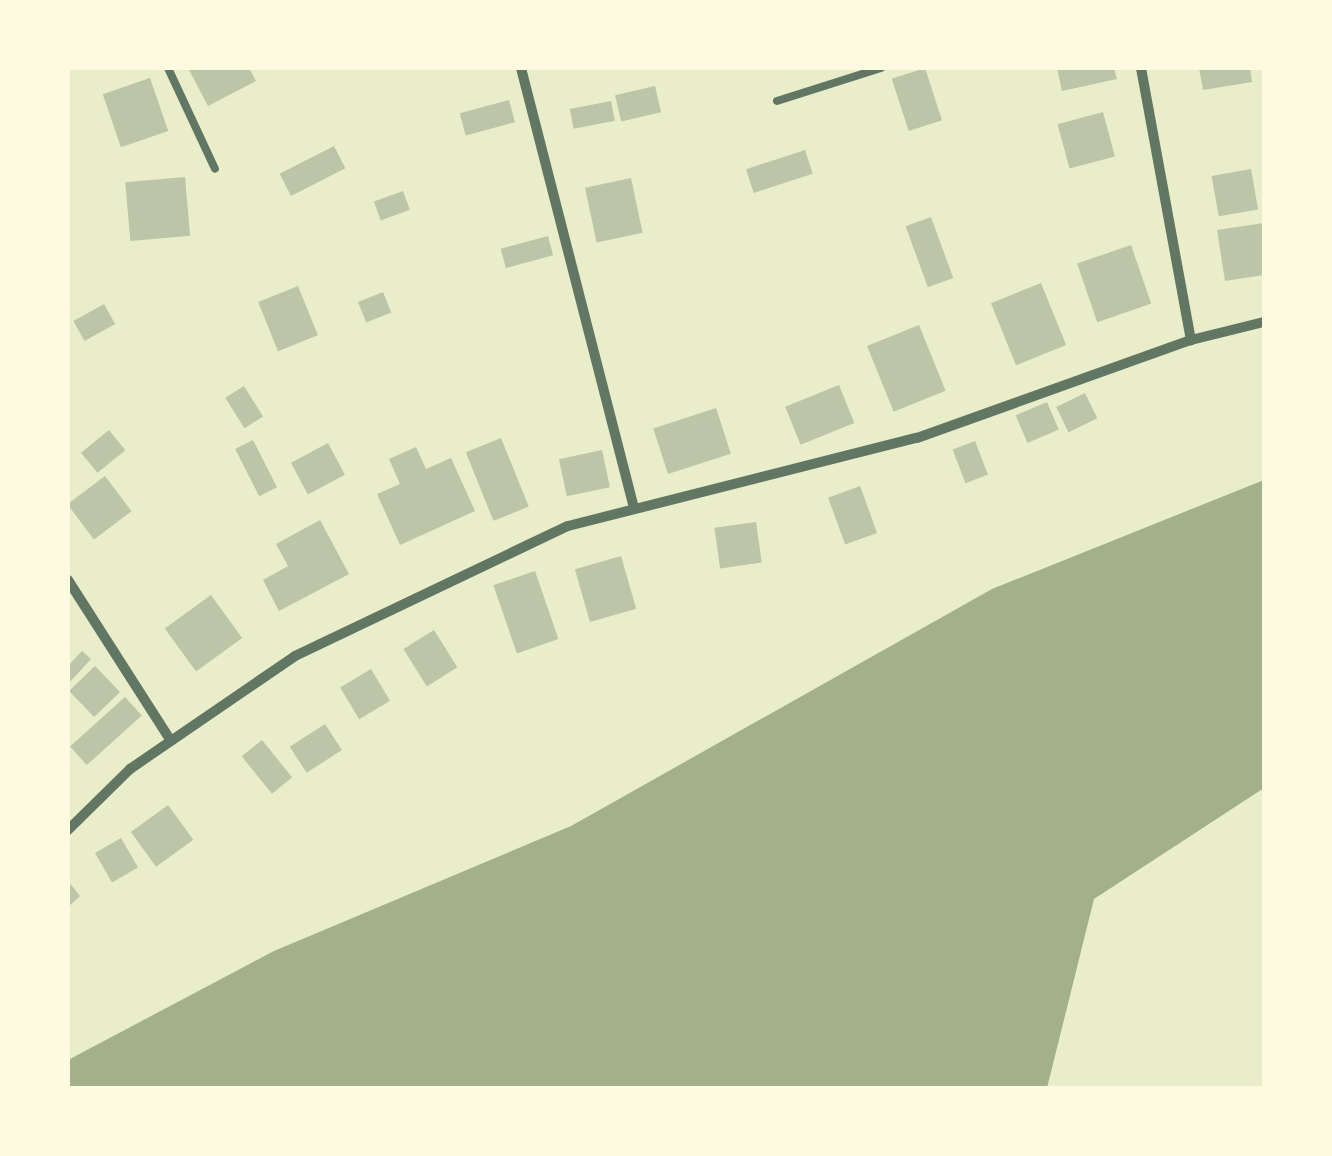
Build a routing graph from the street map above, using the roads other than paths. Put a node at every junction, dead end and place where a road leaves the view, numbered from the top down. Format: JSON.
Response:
{"nodes":[{"id":1,"x":168,"y":68,"type":"edge"},
{"id":2,"x":520,"y":68,"type":"edge"},
{"id":3,"x":881,"y":68,"type":"edge"},
{"id":4,"x":1142,"y":68,"type":"edge"},
{"id":5,"x":777,"y":100,"type":"dead end"},
{"id":6,"x":215,"y":169,"type":"dead end"},
{"id":7,"x":1264,"y":322,"type":"edge"},
{"id":8,"x":1192,"y":340,"type":"junction"},
{"id":9,"x":634,"y":507,"type":"junction"},
{"id":10,"x":68,"y":580,"type":"edge"},
{"id":11,"x":171,"y":741,"type":"junction"},
{"id":12,"x":68,"y":830,"type":"edge"}],
"edges":[{"from":1,"to":6,"type":"lane"},
{"from":2,"to":9,"type":"street"},
{"from":3,"to":5,"type":"lane"},
{"from":4,"to":8,"type":"street"},
{"from":7,"to":8,"type":"street"},
{"from":8,"to":9,"type":"street"},
{"from":9,"to":11,"type":"street"},
{"from":10,"to":11,"type":"street"},
{"from":11,"to":12,"type":"street"}]}
